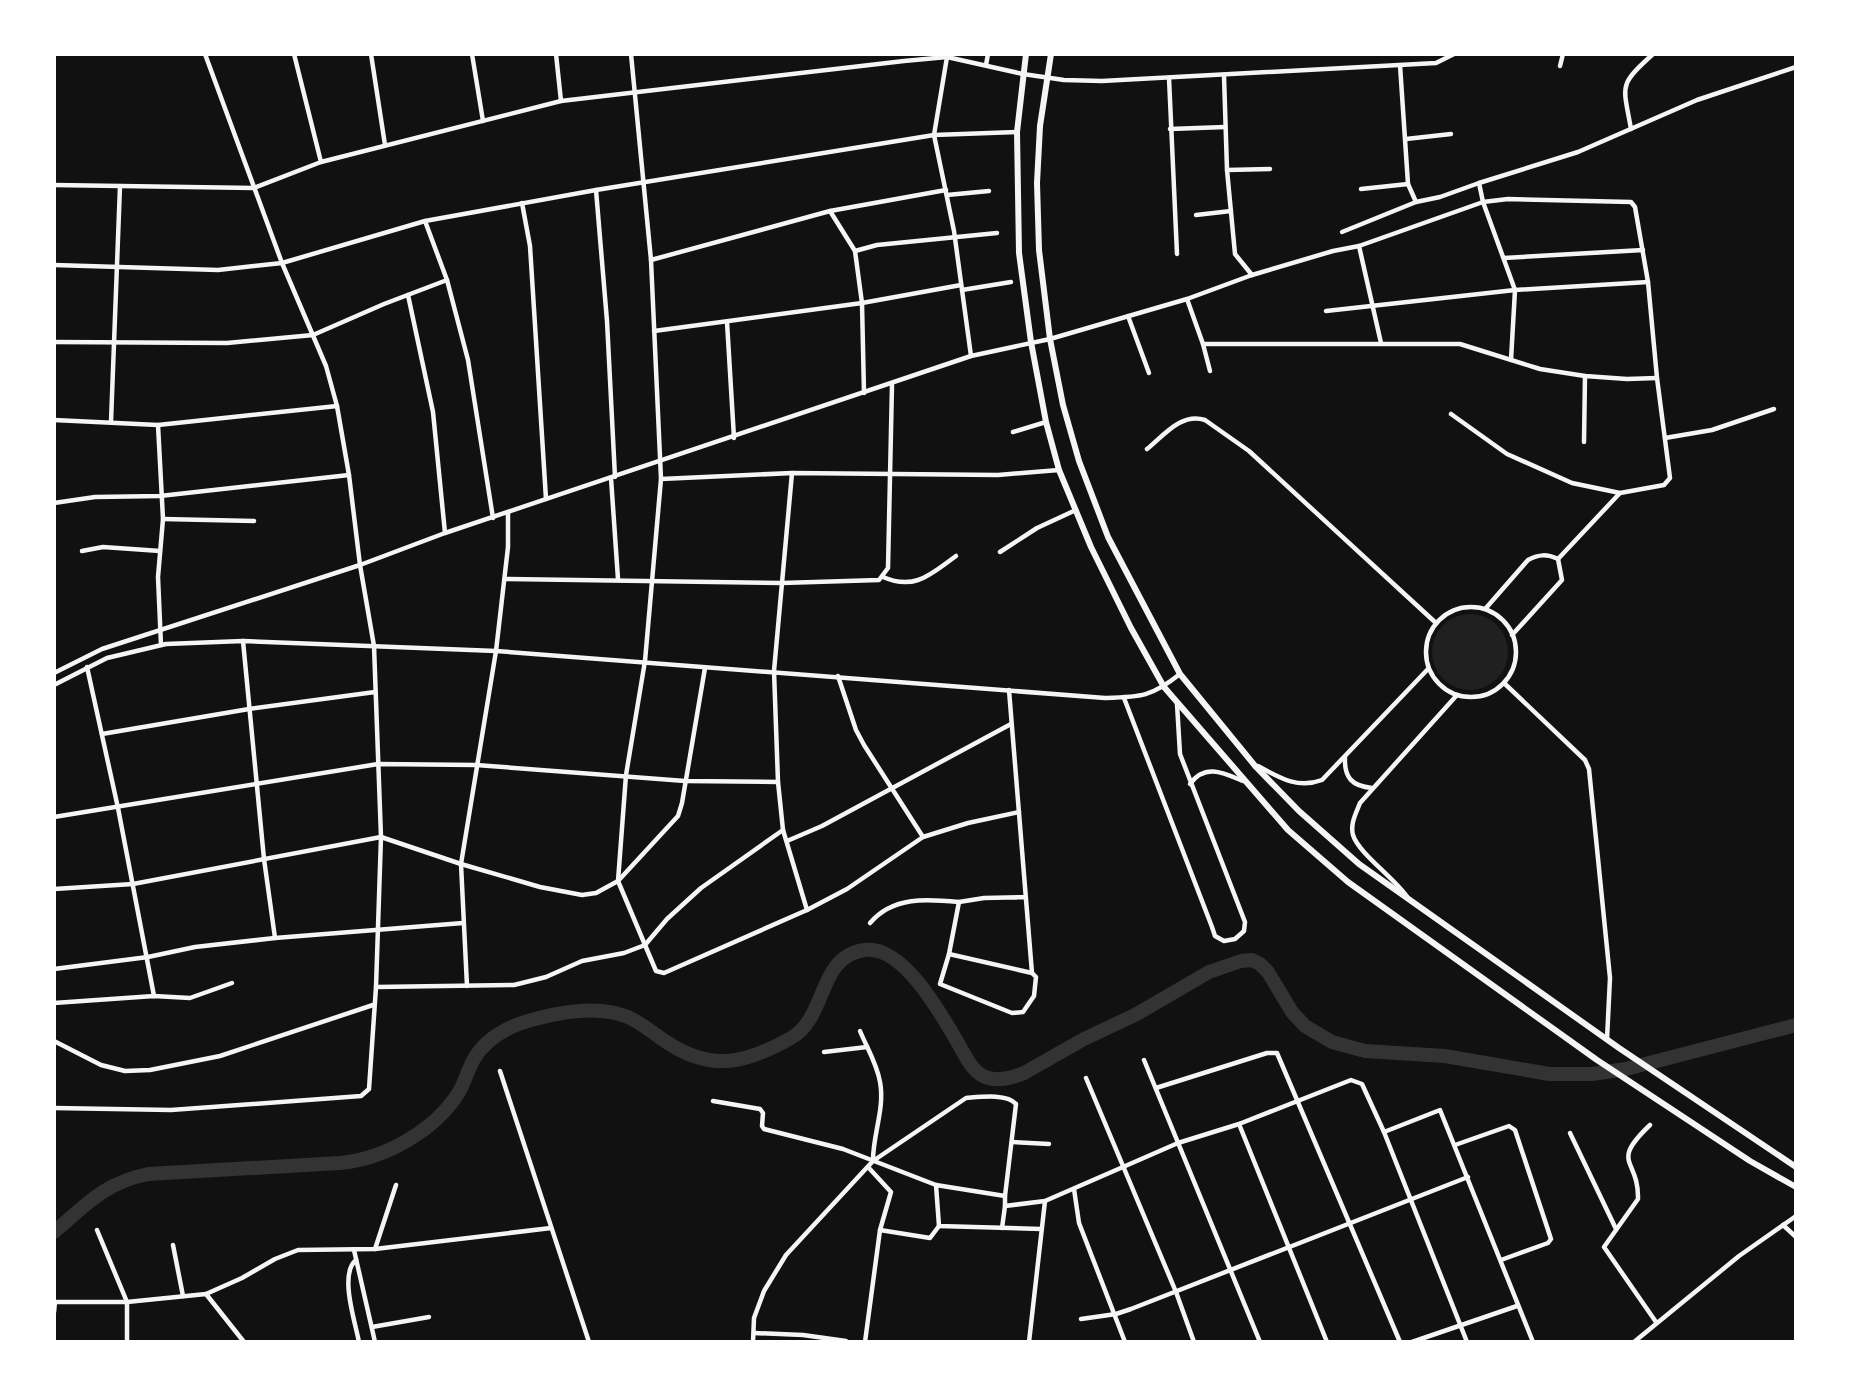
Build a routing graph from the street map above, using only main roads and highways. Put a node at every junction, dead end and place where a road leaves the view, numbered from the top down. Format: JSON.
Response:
{"nodes":[{"id":1,"x":1026,"y":54,"type":"edge"},
{"id":2,"x":1051,"y":54,"type":"edge"},
{"id":3,"x":1796,"y":1167,"type":"edge"},
{"id":4,"x":1796,"y":1187,"type":"edge"}],
"edges":[{"from":1,"to":4,"type":"main road"},
{"from":2,"to":3,"type":"main road"}]}
